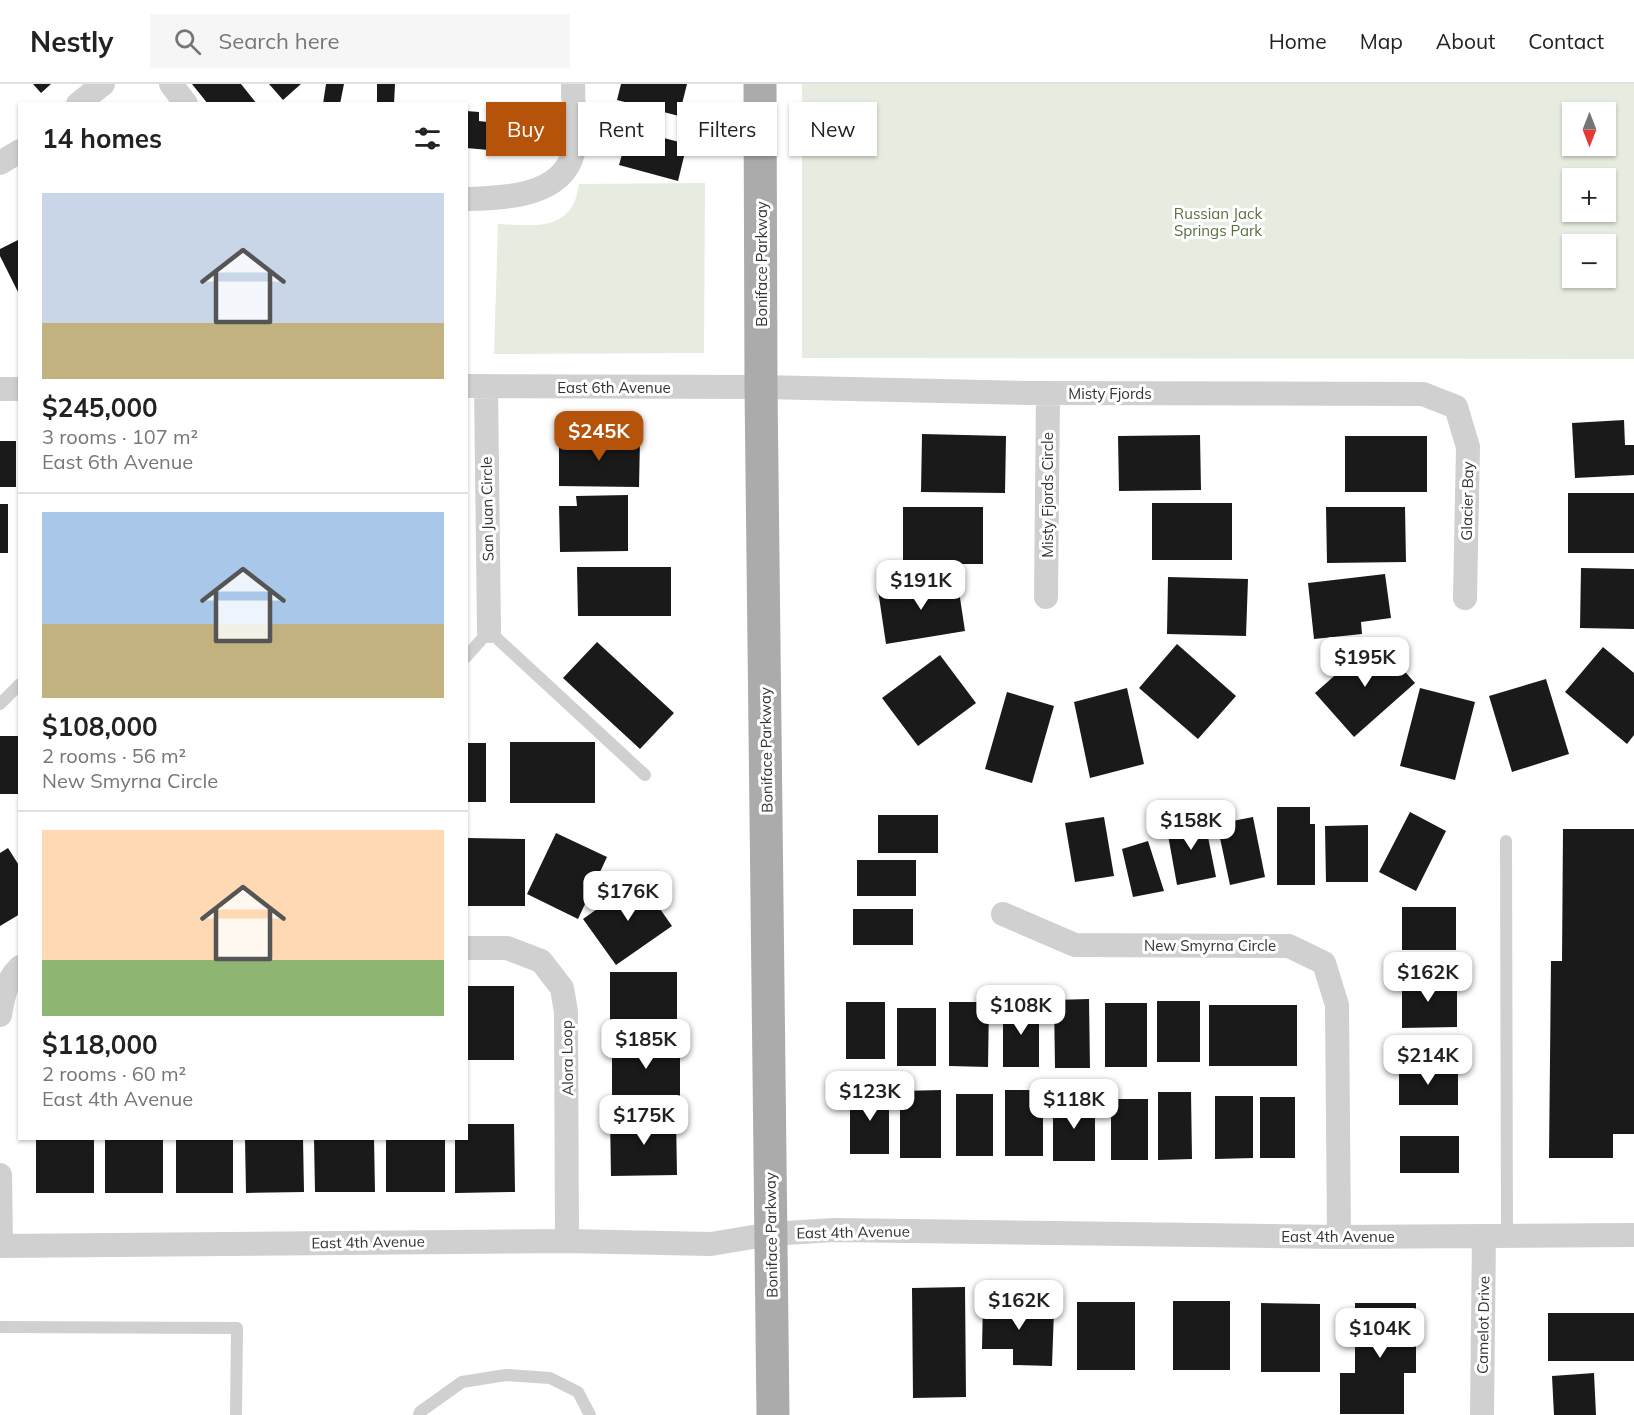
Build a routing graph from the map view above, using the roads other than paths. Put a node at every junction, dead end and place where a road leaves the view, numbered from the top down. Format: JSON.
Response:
{"nodes":[{"id":1,"x":103,"y":84,"type":"edge"},
{"id":2,"x":171,"y":84,"type":"edge"},
{"id":3,"x":573,"y":84,"type":"edge"},
{"id":4,"x":760,"y":84,"type":"edge"},
{"id":5,"x":80,"y":102,"type":"edge"},
{"id":6,"x":184,"y":102,"type":"edge"},
{"id":7,"x":18,"y":152,"type":"edge"},
{"id":8,"x":0,"y":163,"type":"edge"},
{"id":9,"x":468,"y":199,"type":"edge"},
{"id":10,"x":476,"y":386,"type":"edge"},
{"id":11,"x":761,"y":387,"type":"junction"},
{"id":12,"x":0,"y":389,"type":"edge"},
{"id":13,"x":18,"y":389,"type":"edge"},
{"id":14,"x":1048,"y":393,"type":"junction"},
{"id":15,"x":1456,"y":407,"type":"joint"},
{"id":16,"x":1046,"y":597,"type":"dead end"},
{"id":17,"x":1465,"y":598,"type":"dead end"},
{"id":18,"x":489,"y":632,"type":"junction"},
{"id":19,"x":468,"y":655,"type":"edge"},
{"id":20,"x":18,"y":686,"type":"edge"},
{"id":21,"x":0,"y":704,"type":"edge"},
{"id":22,"x":645,"y":776,"type":"dead end"},
{"id":23,"x":1506,"y":841,"type":"dead end"},
{"id":24,"x":1003,"y":914,"type":"dead end"},
{"id":25,"x":468,"y":948,"type":"edge"},
{"id":26,"x":18,"y":969,"type":"edge"},
{"id":27,"x":0,"y":1015,"type":"edge"},
{"id":28,"x":0,"y":1175,"type":"edge"},
{"id":29,"x":771,"y":1234,"type":"junction"},
{"id":30,"x":1634,"y":1235,"type":"edge"},
{"id":31,"x":1496,"y":1236,"type":"junction"},
{"id":32,"x":1339,"y":1237,"type":"junction"},
{"id":33,"x":567,"y":1240,"type":"junction"},
{"id":34,"x":0,"y":1246,"type":"edge"},
{"id":35,"x":0,"y":1327,"type":"edge"},
{"id":36,"x":236,"y":1415,"type":"edge"},
{"id":37,"x":419,"y":1415,"type":"edge"},
{"id":38,"x":590,"y":1415,"type":"edge"},
{"id":39,"x":773,"y":1415,"type":"edge"},
{"id":40,"x":1482,"y":1415,"type":"edge"}],
"edges":[{"from":1,"to":5,"type":"street"},
{"from":2,"to":6,"type":"street"},
{"from":3,"to":9,"type":"street"},
{"from":4,"to":11,"type":"main road","name":"Boniface Parkway"},
{"from":7,"to":8,"type":"street"},
{"from":10,"to":11,"type":"street","name":"East 6th Avenue"},
{"from":10,"to":18,"type":"street","name":"San Juan Circle"},
{"from":11,"to":14,"type":"street","name":"Misty Fjords"},
{"from":11,"to":29,"type":"main road","name":"Boniface Parkway"},
{"from":12,"to":13,"type":"street"},
{"from":14,"to":15,"type":"street","name":"Misty Fjords"},
{"from":14,"to":16,"type":"street","name":"Misty Fjords Circle"},
{"from":15,"to":17,"type":"street","name":"Glacier Bay"},
{"from":18,"to":19,"type":"lane"},
{"from":18,"to":22,"type":"lane"},
{"from":20,"to":21,"type":"lane"},
{"from":23,"to":31,"type":"lane"},
{"from":24,"to":32,"type":"street","name":"New Smyrna Circle"},
{"from":25,"to":33,"type":"street","name":"Alora Loop"},
{"from":26,"to":27,"type":"street"},
{"from":28,"to":34,"type":"street"},
{"from":29,"to":32,"type":"street","name":"East 4th Avenue"},
{"from":29,"to":33,"type":"street","name":"East 4th Avenue"},
{"from":29,"to":39,"type":"main road","name":"Boniface Parkway"},
{"from":30,"to":31,"type":"street","name":"East 4th Avenue"},
{"from":31,"to":32,"type":"street","name":"East 4th Avenue"},
{"from":31,"to":40,"type":"street","name":"Camelot Drive"},
{"from":33,"to":34,"type":"street","name":"East 4th Avenue"},
{"from":35,"to":36,"type":"lane"},
{"from":37,"to":38,"type":"lane"}]}
